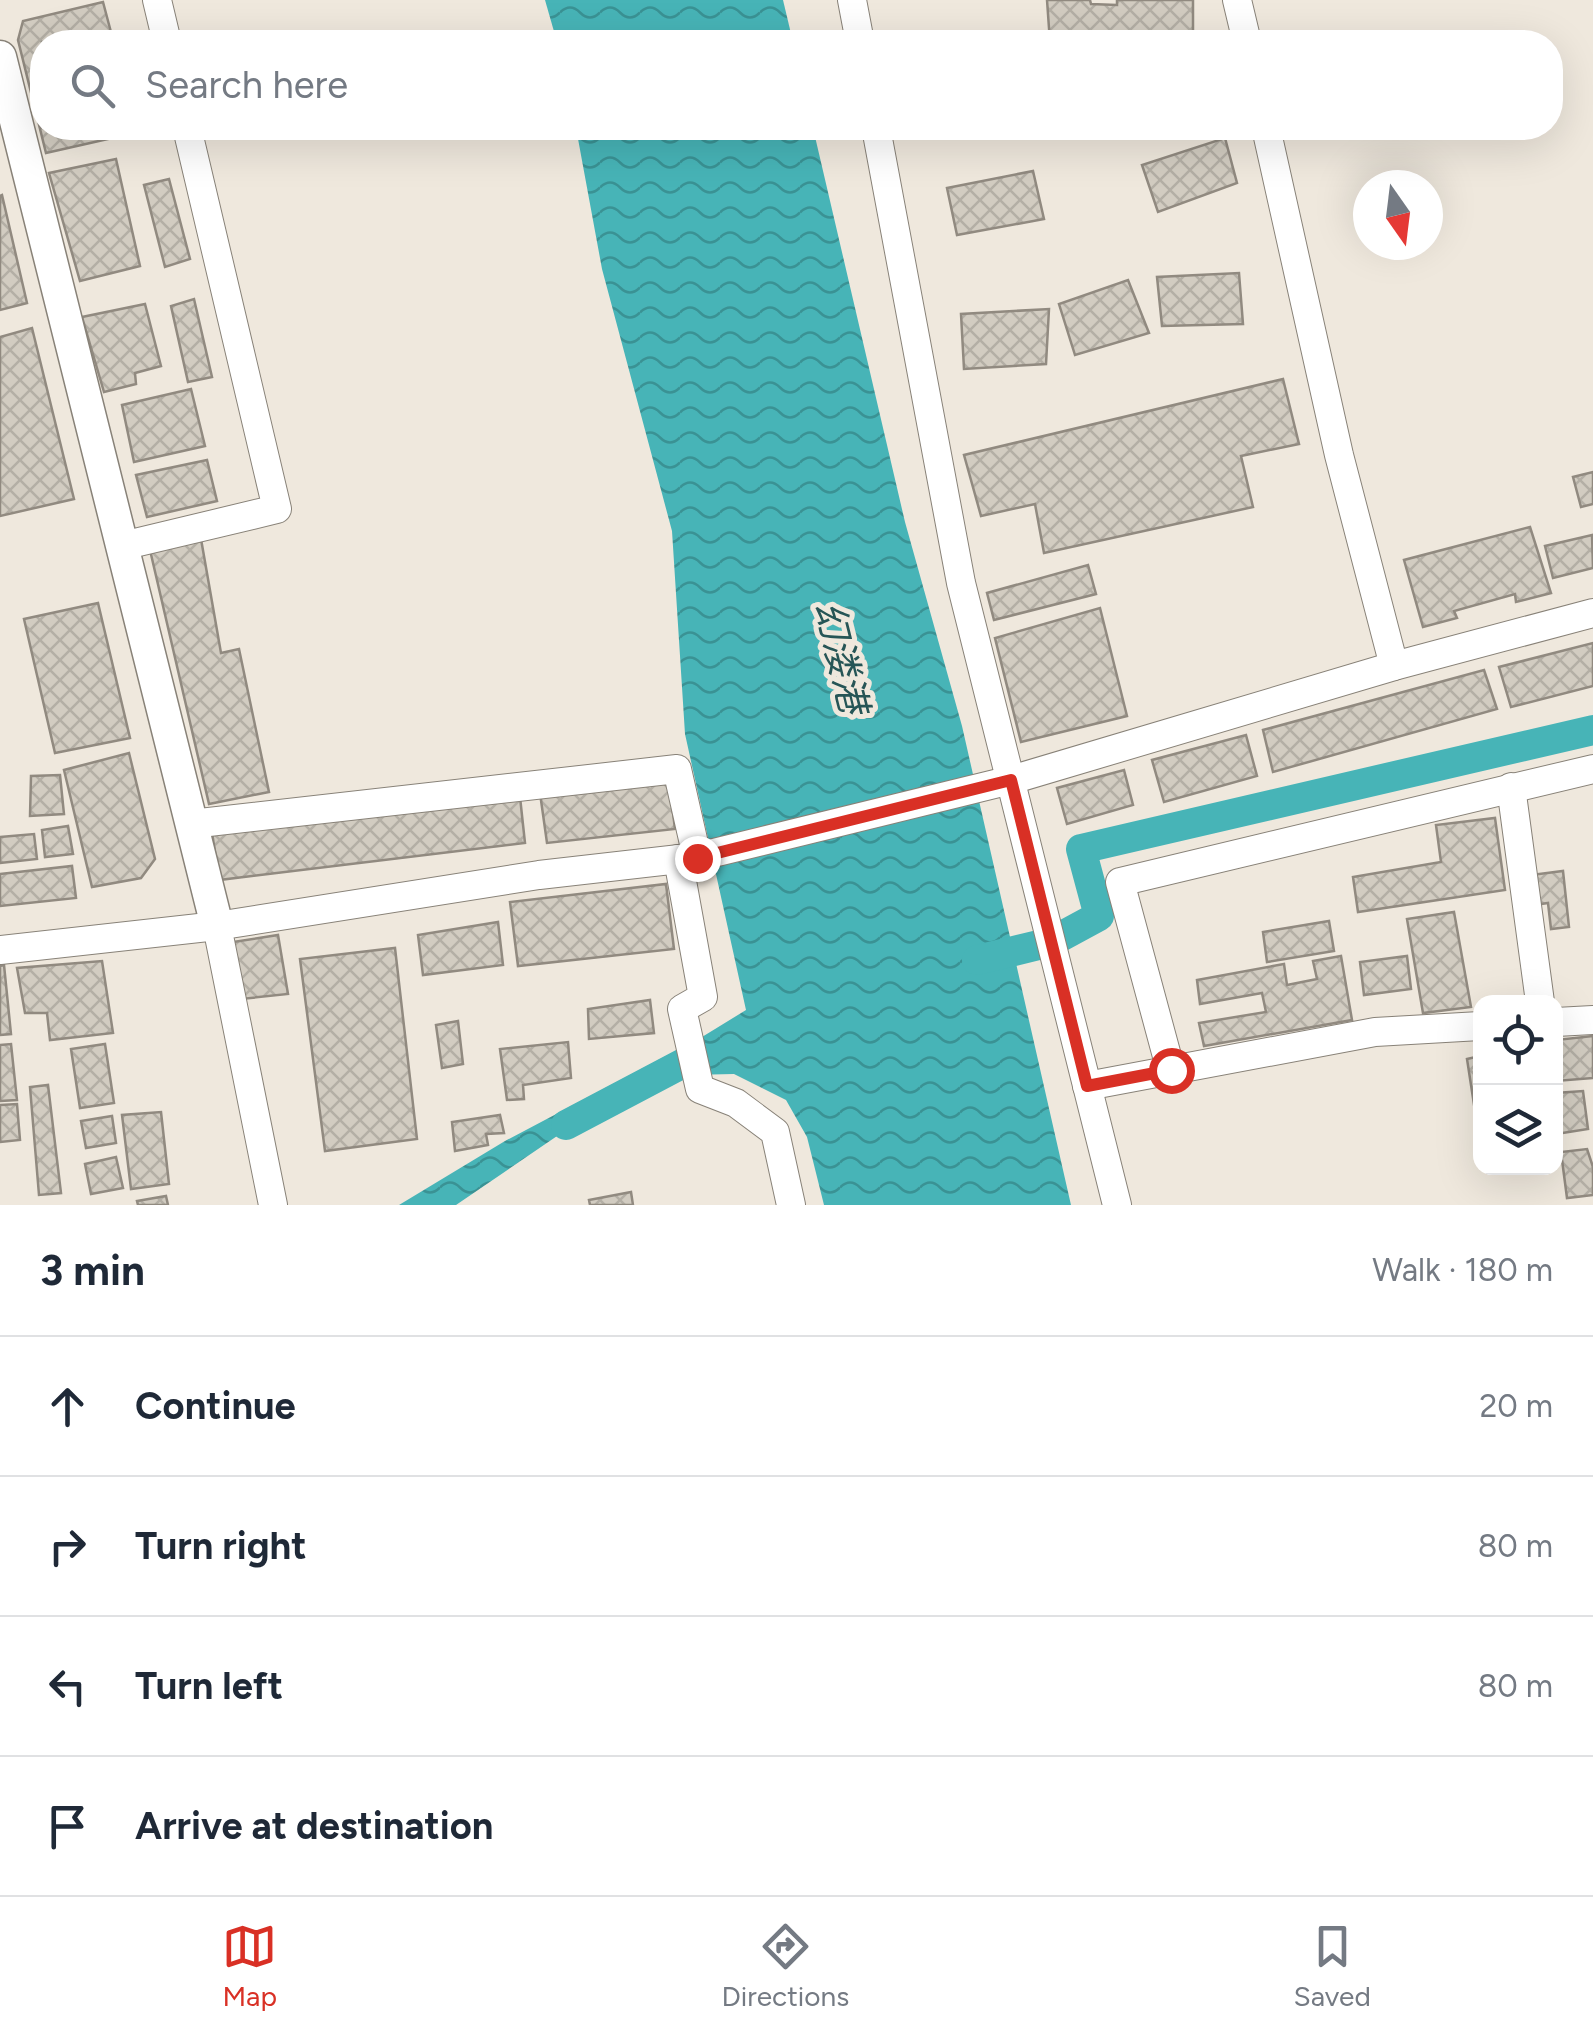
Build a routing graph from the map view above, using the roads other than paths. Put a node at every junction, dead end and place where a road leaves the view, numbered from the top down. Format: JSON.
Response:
{"nodes":[{"id":1,"x":157,"y":0,"type":"edge"},
{"id":2,"x":852,"y":0,"type":"edge"},
{"id":3,"x":1238,"y":0,"type":"edge"},
{"id":4,"x":164,"y":30,"type":"edge"},
{"id":5,"x":858,"y":30,"type":"edge"},
{"id":6,"x":1244,"y":30,"type":"edge"},
{"id":7,"x":0,"y":58,"type":"edge"},
{"id":8,"x":190,"y":140,"type":"edge"},
{"id":9,"x":878,"y":140,"type":"edge"},
{"id":10,"x":1269,"y":140,"type":"edge"},
{"id":11,"x":122,"y":546,"type":"junction"},
{"id":12,"x":1593,"y":613,"type":"edge"},
{"id":13,"x":1394,"y":666,"type":"junction"},
{"id":14,"x":1593,"y":769,"type":"edge"},
{"id":15,"x":997,"y":783,"type":"junction"},
{"id":16,"x":1511,"y":787,"type":"junction"},
{"id":17,"x":191,"y":824,"type":"junction"},
{"id":18,"x":688,"y":858,"type":"junction"},
{"id":19,"x":217,"y":926,"type":"junction"},
{"id":20,"x":0,"y":950,"type":"edge"},
{"id":21,"x":1539,"y":995,"type":"edge"},
{"id":22,"x":1593,"y":1020,"type":"edge"},
{"id":23,"x":1563,"y":1022,"type":"edge"},
{"id":24,"x":1473,"y":1026,"type":"edge"},
{"id":25,"x":1171,"y":1070,"type":"junction"},
{"id":26,"x":1087,"y":1086,"type":"junction"},
{"id":27,"x":274,"y":1205,"type":"edge"},
{"id":28,"x":791,"y":1205,"type":"edge"},
{"id":29,"x":1117,"y":1205,"type":"edge"}],
"edges":[{"from":1,"to":4,"type":"street"},
{"from":2,"to":5,"type":"street"},
{"from":3,"to":6,"type":"street"},
{"from":7,"to":11,"type":"main road"},
{"from":8,"to":11,"type":"street"},
{"from":9,"to":15,"type":"street"},
{"from":10,"to":13,"type":"street"},
{"from":11,"to":17,"type":"main road"},
{"from":12,"to":13,"type":"street"},
{"from":13,"to":15,"type":"street"},
{"from":14,"to":16,"type":"street"},
{"from":15,"to":18,"type":"street"},
{"from":15,"to":26,"type":"street"},
{"from":16,"to":21,"type":"street"},
{"from":16,"to":25,"type":"street"},
{"from":17,"to":18,"type":"street"},
{"from":17,"to":19,"type":"main road"},
{"from":18,"to":19,"type":"street"},
{"from":18,"to":28,"type":"street"},
{"from":19,"to":20,"type":"street"},
{"from":19,"to":27,"type":"street"},
{"from":22,"to":23,"type":"street"},
{"from":24,"to":25,"type":"street"},
{"from":25,"to":26,"type":"street"},
{"from":26,"to":29,"type":"street"}]}
